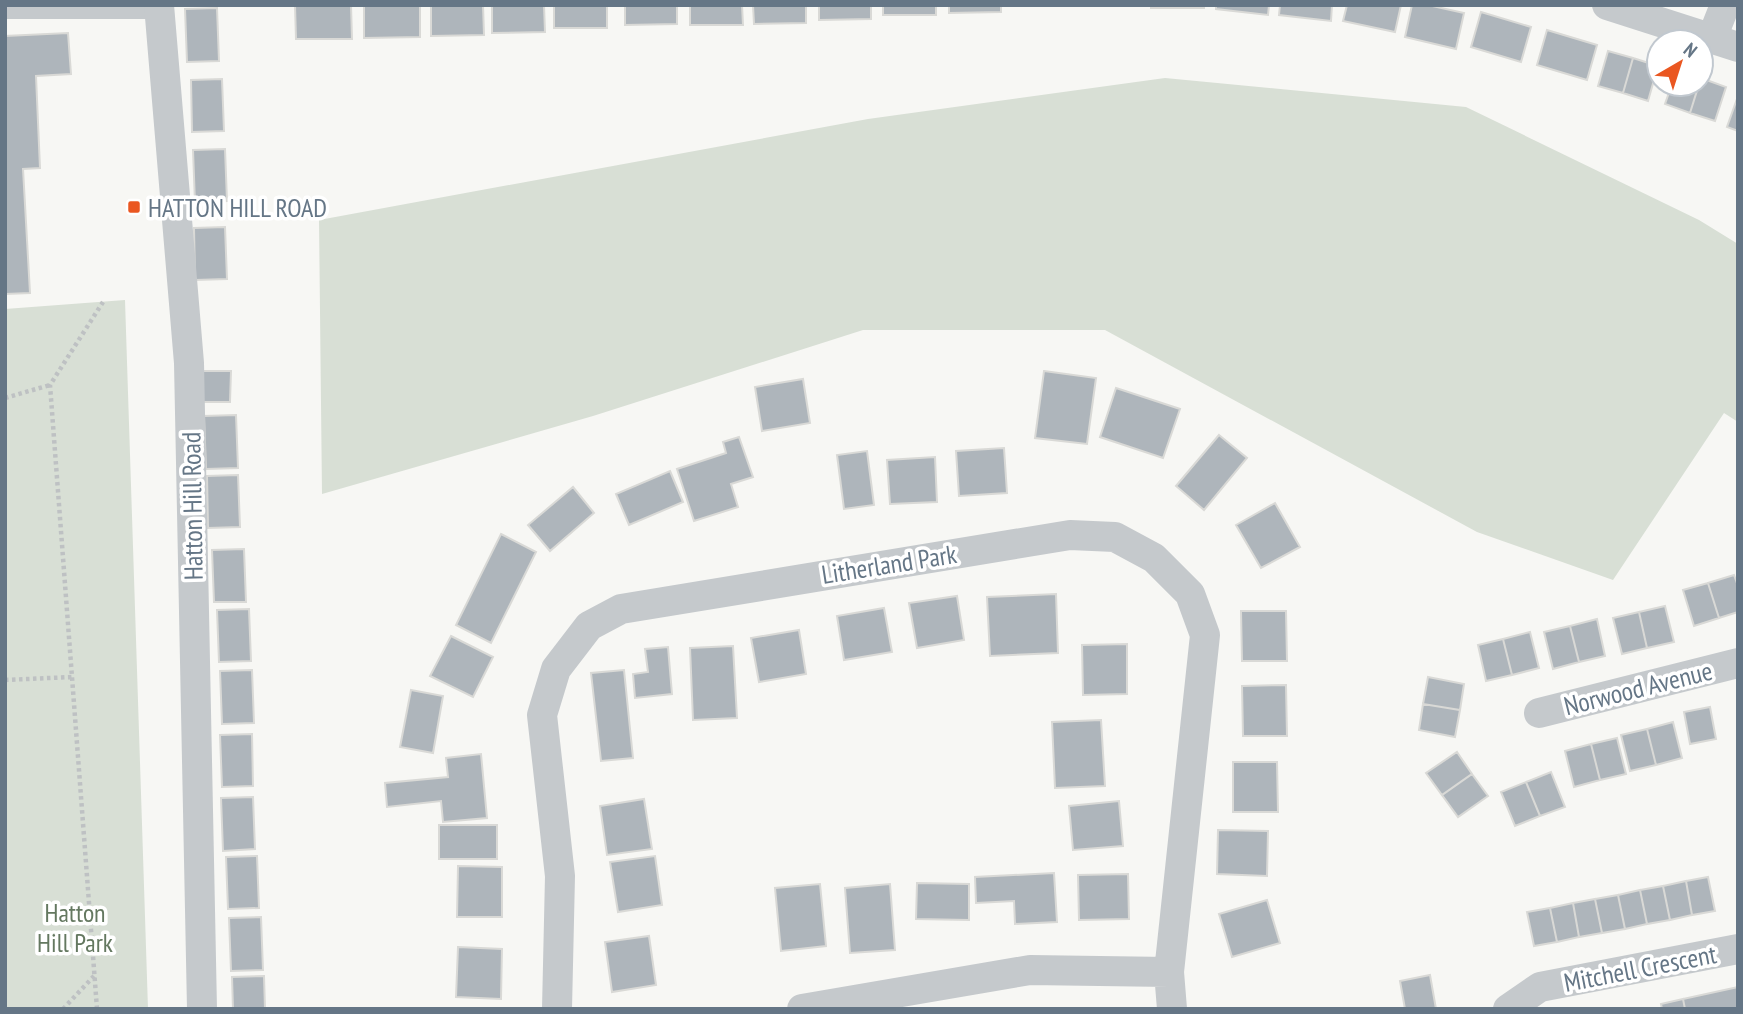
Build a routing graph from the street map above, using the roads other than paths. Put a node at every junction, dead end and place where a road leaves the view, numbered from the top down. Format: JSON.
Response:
{"nodes":[{"id":1,"x":1607,"y":5,"type":"edge"},
{"id":2,"x":1725,"y":5,"type":"edge"},
{"id":3,"x":160,"y":9,"type":"edge"},
{"id":4,"x":5,"y":12,"type":"edge"},
{"id":5,"x":1725,"y":43,"type":"edge"},
{"id":6,"x":1738,"y":663,"type":"edge"},
{"id":7,"x":1539,"y":713,"type":"dead end"},
{"id":8,"x":1738,"y":949,"type":"edge"},
{"id":9,"x":1169,"y":972,"type":"junction"},
{"id":10,"x":202,"y":1009,"type":"edge"},
{"id":11,"x":557,"y":1009,"type":"edge"},
{"id":12,"x":802,"y":1009,"type":"edge"},
{"id":13,"x":1172,"y":1009,"type":"edge"},
{"id":14,"x":1508,"y":1009,"type":"edge"}],
"edges":[{"from":1,"to":5,"type":"street"},
{"from":2,"to":5,"type":"street"},
{"from":3,"to":4,"type":"lane"},
{"from":3,"to":10,"type":"street","name":"Hatton Hill Road"},
{"from":6,"to":7,"type":"street","name":"Norwood Avenue"},
{"from":8,"to":14,"type":"street","name":"Mitchell Crescent"},
{"from":9,"to":11,"type":"street","name":"Litherland Park"},
{"from":9,"to":12,"type":"street"},
{"from":9,"to":13,"type":"street","name":"Litherland Park"}]}
